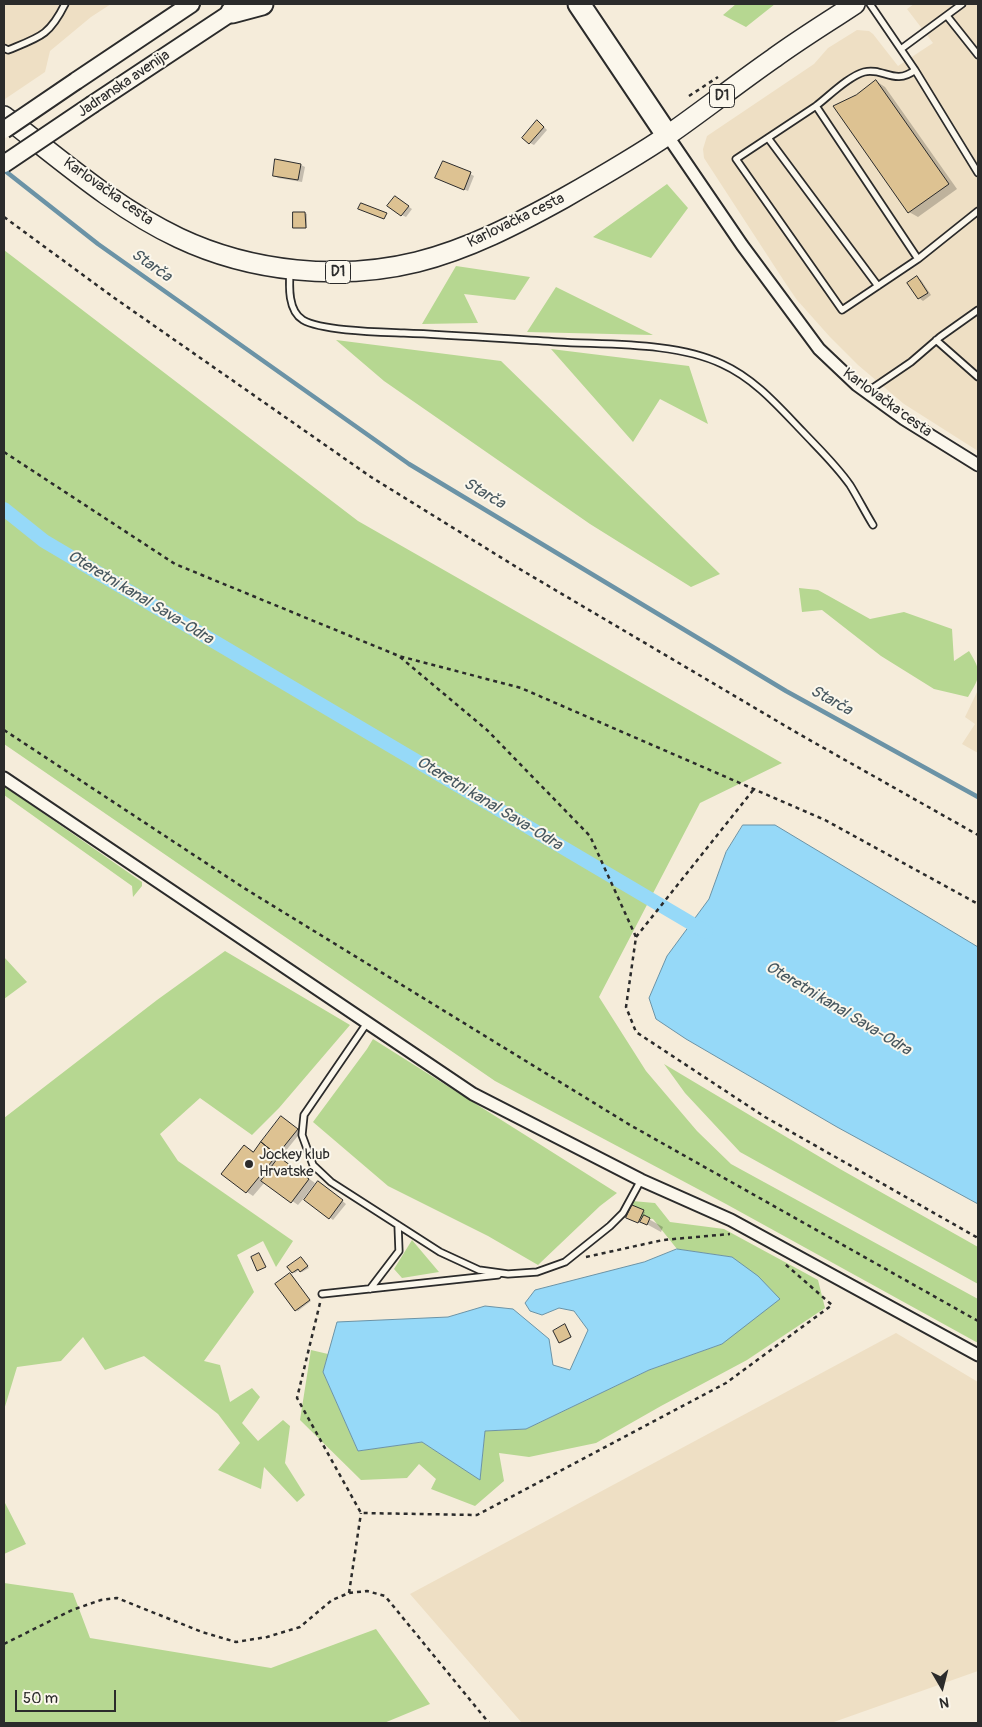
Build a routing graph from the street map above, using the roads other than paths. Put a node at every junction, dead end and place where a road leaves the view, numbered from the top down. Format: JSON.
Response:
{"nodes":[{"id":1,"x":65,"y":4,"type":"edge"},
{"id":2,"x":191,"y":4,"type":"edge"},
{"id":3,"x":262,"y":4,"type":"edge"},
{"id":4,"x":580,"y":4,"type":"edge"},
{"id":5,"x":855,"y":4,"type":"edge"},
{"id":6,"x":870,"y":4,"type":"edge"},
{"id":7,"x":962,"y":4,"type":"edge"},
{"id":8,"x":238,"y":8,"type":"edge"},
{"id":9,"x":947,"y":16,"type":"junction"},
{"id":10,"x":4,"y":48,"type":"edge"},
{"id":11,"x":901,"y":49,"type":"junction"},
{"id":12,"x":978,"y":54,"type":"edge"},
{"id":13,"x":915,"y":70,"type":"junction"},
{"id":14,"x":816,"y":106,"type":"junction"},
{"id":15,"x":4,"y":116,"type":"edge"},
{"id":16,"x":4,"y":130,"type":"edge"},
{"id":17,"x":667,"y":135,"type":"junction"},
{"id":18,"x":768,"y":138,"type":"junction"},
{"id":19,"x":4,"y":164,"type":"edge"},
{"id":20,"x":978,"y":173,"type":"edge"},
{"id":21,"x":978,"y":211,"type":"edge"},
{"id":22,"x":918,"y":259,"type":"junction"},
{"id":23,"x":290,"y":269,"type":"junction"},
{"id":24,"x":878,"y":286,"type":"junction"},
{"id":25,"x":978,"y":310,"type":"edge"},
{"id":26,"x":936,"y":340,"type":"junction"},
{"id":27,"x":978,"y":377,"type":"edge"},
{"id":28,"x":867,"y":392,"type":"junction"},
{"id":29,"x":978,"y":465,"type":"edge"},
{"id":30,"x":873,"y":525,"type":"dead end"},
{"id":31,"x":4,"y":778,"type":"edge"},
{"id":32,"x":367,"y":1023,"type":"junction"},
{"id":33,"x":641,"y":1180,"type":"junction"},
{"id":34,"x":398,"y":1225,"type":"junction"},
{"id":35,"x":508,"y":1274,"type":"junction"},
{"id":36,"x":370,"y":1289,"type":"junction"},
{"id":37,"x":322,"y":1294,"type":"road end"},
{"id":38,"x":978,"y":1354,"type":"edge"}],
"edges":[{"from":1,"to":10,"type":"lane"},
{"from":2,"to":16,"type":"main road","name":"Jadranska avenija","bridge":true},
{"from":3,"to":8,"type":"highway"},
{"from":4,"to":17,"type":"highway"},
{"from":5,"to":17,"type":"main road","name":"Karlovačka cesta","number":"D1"},
{"from":6,"to":11,"type":"lane"},
{"from":7,"to":9,"type":"lane"},
{"from":8,"to":19,"type":"main road","name":"Jadranska avenija","bridge":true},
{"from":9,"to":11,"type":"lane"},
{"from":9,"to":12,"type":"lane"},
{"from":11,"to":13,"type":"lane"},
{"from":13,"to":14,"type":"lane"},
{"from":13,"to":20,"type":"lane"},
{"from":14,"to":18,"type":"lane"},
{"from":14,"to":22,"type":"lane"},
{"from":15,"to":23,"type":"main road","name":"Karlovačka cesta","number":"D1"},
{"from":17,"to":23,"type":"main road","name":"Karlovačka cesta","number":"D1"},
{"from":17,"to":28,"type":"street","name":"Karlovačka cesta"},
{"from":18,"to":24,"type":"lane"},
{"from":18,"to":24,"type":"lane"},
{"from":21,"to":22,"type":"lane"},
{"from":22,"to":24,"type":"lane"},
{"from":23,"to":30,"type":"lane"},
{"from":25,"to":26,"type":"lane"},
{"from":26,"to":27,"type":"lane"},
{"from":26,"to":28,"type":"lane"},
{"from":28,"to":29,"type":"street","name":"Karlovačka cesta"},
{"from":31,"to":32,"type":"street"},
{"from":32,"to":33,"type":"street"},
{"from":32,"to":34,"type":"lane"},
{"from":33,"to":35,"type":"lane"},
{"from":33,"to":38,"type":"street"},
{"from":34,"to":35,"type":"lane"},
{"from":34,"to":36,"type":"lane"},
{"from":35,"to":36,"type":"lane"},
{"from":36,"to":37,"type":"lane"}]}
